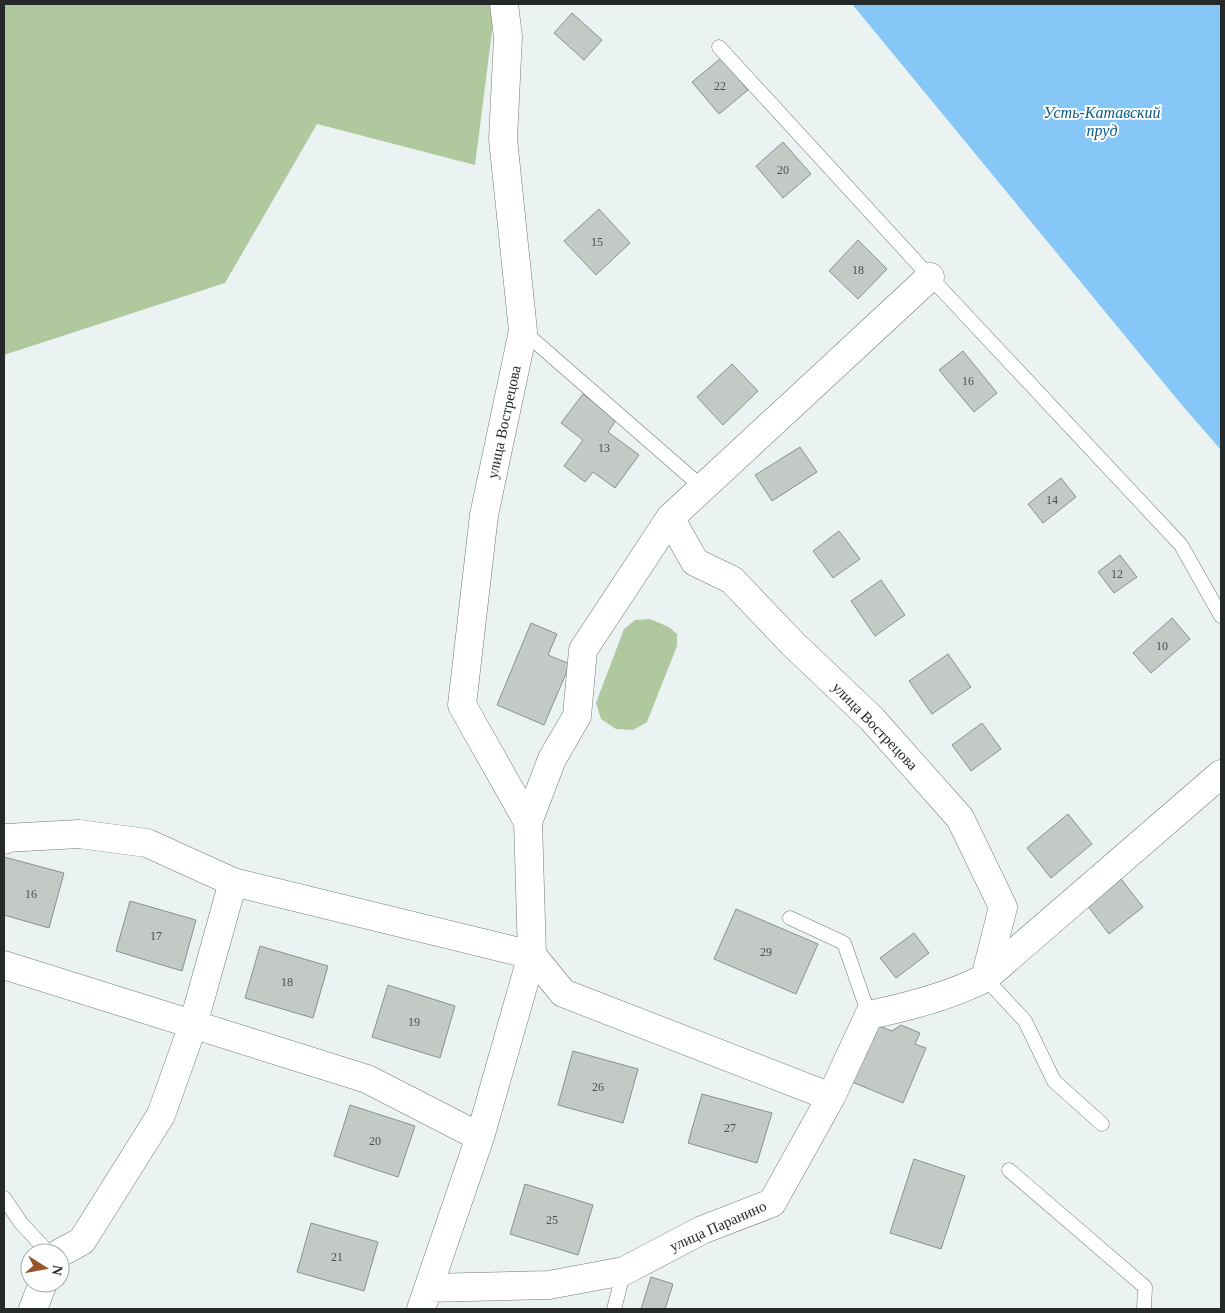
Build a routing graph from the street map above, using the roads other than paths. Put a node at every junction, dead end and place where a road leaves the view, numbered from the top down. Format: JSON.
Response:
{"nodes":[{"id":1,"x":504,"y":4,"type":"edge"},
{"id":2,"x":719,"y":47,"type":"dead end"},
{"id":3,"x":930,"y":277,"type":"junction"},
{"id":4,"x":523,"y":331,"type":"junction"},
{"id":5,"x":703,"y":488,"type":"junction"},
{"id":6,"x":670,"y":518,"type":"junction"},
{"id":7,"x":1221,"y":616,"type":"edge"},
{"id":8,"x":1221,"y":774,"type":"edge"},
{"id":9,"x":528,"y":822,"type":"junction"},
{"id":10,"x":4,"y":840,"type":"edge"},
{"id":11,"x":233,"y":882,"type":"junction"},
{"id":12,"x":790,"y":918,"type":"dead end"},
{"id":13,"x":532,"y":955,"type":"junction"},
{"id":14,"x":4,"y":964,"type":"edge"},
{"id":15,"x":985,"y":978,"type":"junction"},
{"id":16,"x":869,"y":1015,"type":"junction"},
{"id":17,"x":193,"y":1025,"type":"junction"},
{"id":18,"x":831,"y":1097,"type":"junction"},
{"id":19,"x":1102,"y":1124,"type":"dead end"},
{"id":20,"x":480,"y":1137,"type":"junction"},
{"id":21,"x":1009,"y":1170,"type":"dead end"},
{"id":22,"x":4,"y":1198,"type":"edge"},
{"id":23,"x":40,"y":1243,"type":"edge"},
{"id":24,"x":70,"y":1248,"type":"edge"},
{"id":25,"x":624,"y":1271,"type":"junction"},
{"id":26,"x":39,"y":1293,"type":"edge"},
{"id":27,"x":424,"y":1298,"type":"edge"},
{"id":28,"x":33,"y":1309,"type":"edge"},
{"id":29,"x":614,"y":1309,"type":"edge"},
{"id":30,"x":1144,"y":1309,"type":"edge"}],
"edges":[{"from":1,"to":4,"type":"street","name":"улица Вострецова"},
{"from":2,"to":3,"type":"lane"},
{"from":3,"to":5,"type":"street","name":"улица Вострецова"},
{"from":3,"to":7,"type":"lane"},
{"from":4,"to":5,"type":"lane"},
{"from":4,"to":9,"type":"street","name":"улица Вострецова"},
{"from":5,"to":6,"type":"street","name":"улица Вострецова"},
{"from":6,"to":9,"type":"street","name":"улица Вострецова"},
{"from":6,"to":15,"type":"street","name":"улица Вострецова"},
{"from":8,"to":15,"type":"street"},
{"from":9,"to":13,"type":"street","name":"улица Вострецова"},
{"from":10,"to":11,"type":"street"},
{"from":11,"to":13,"type":"street"},
{"from":11,"to":17,"type":"street"},
{"from":12,"to":16,"type":"lane"},
{"from":13,"to":18,"type":"street"},
{"from":13,"to":20,"type":"street","name":"улица Паранино"},
{"from":14,"to":17,"type":"street"},
{"from":15,"to":16,"type":"street"},
{"from":15,"to":19,"type":"lane"},
{"from":16,"to":18,"type":"street","name":"улица Паранино"},
{"from":17,"to":20,"type":"street"},
{"from":17,"to":24,"type":"street"},
{"from":18,"to":25,"type":"street","name":"улица Паранино"},
{"from":20,"to":27,"type":"street","name":"улица Паранино"},
{"from":21,"to":30,"type":"lane"},
{"from":22,"to":23,"type":"lane"},
{"from":25,"to":27,"type":"street","name":"улица Паранино"},
{"from":25,"to":29,"type":"lane"},
{"from":26,"to":28,"type":"street"}]}
